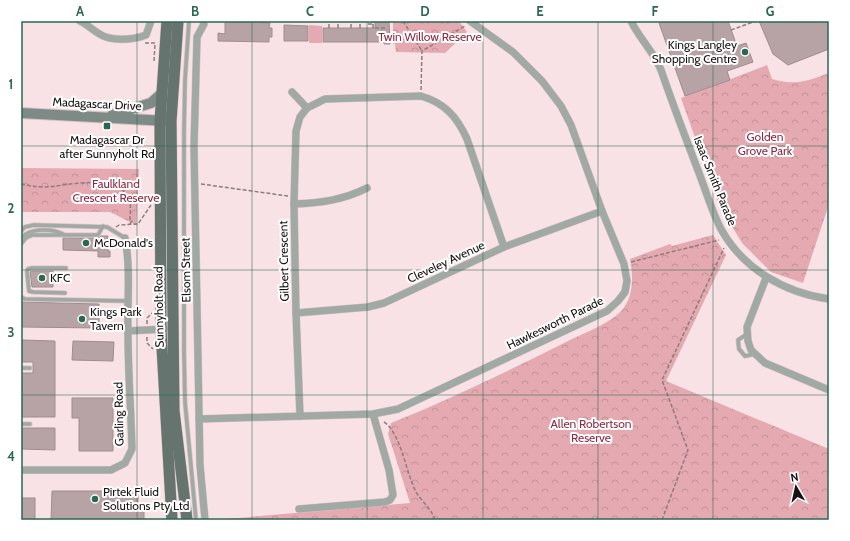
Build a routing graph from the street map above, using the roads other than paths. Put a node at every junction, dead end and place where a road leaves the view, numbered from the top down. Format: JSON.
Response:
{"nodes":[{"id":1,"x":80,"y":21,"type":"edge"},
{"id":2,"x":151,"y":21,"type":"edge"},
{"id":3,"x":167,"y":21,"type":"edge"},
{"id":4,"x":178,"y":21,"type":"edge"},
{"id":5,"x":189,"y":21,"type":"edge"},
{"id":6,"x":203,"y":21,"type":"edge"},
{"id":7,"x":631,"y":21,"type":"edge"},
{"id":8,"x":471,"y":22,"type":"edge"},
{"id":9,"x":292,"y":92,"type":"dead end"},
{"id":10,"x":161,"y":94,"type":"junction"},
{"id":11,"x":306,"y":108,"type":"junction"},
{"id":12,"x":21,"y":113,"type":"edge"},
{"id":13,"x":103,"y":117,"type":"junction"},
{"id":14,"x":165,"y":121,"type":"junction"},
{"id":15,"x":367,"y":188,"type":"dead end"},
{"id":16,"x":294,"y":201,"type":"junction"},
{"id":17,"x":602,"y":211,"type":"junction"},
{"id":18,"x":103,"y":226,"type":"junction"},
{"id":19,"x":21,"y":231,"type":"edge"},
{"id":20,"x":65,"y":234,"type":"junction"},
{"id":21,"x":21,"y":238,"type":"edge"},
{"id":22,"x":125,"y":238,"type":"joint"},
{"id":23,"x":21,"y":244,"type":"edge"},
{"id":24,"x":504,"y":247,"type":"junction"},
{"id":25,"x":66,"y":268,"type":"dead end"},
{"id":26,"x":766,"y":278,"type":"junction"},
{"id":27,"x":65,"y":292,"type":"dead end"},
{"id":28,"x":21,"y":296,"type":"edge"},
{"id":29,"x":829,"y":299,"type":"edge"},
{"id":30,"x":129,"y":302,"type":"junction"},
{"id":31,"x":296,"y":313,"type":"junction"},
{"id":32,"x":173,"y":329,"type":"junction"},
{"id":33,"x":161,"y":330,"type":"junction"},
{"id":34,"x":128,"y":331,"type":"junction"},
{"id":35,"x":747,"y":334,"type":"junction"},
{"id":36,"x":755,"y":354,"type":"junction"},
{"id":37,"x":21,"y":368,"type":"edge"},
{"id":38,"x":30,"y":368,"type":"dead end"},
{"id":39,"x":829,"y":390,"type":"edge"},
{"id":40,"x":373,"y":414,"type":"junction"},
{"id":41,"x":300,"y":416,"type":"junction"},
{"id":42,"x":199,"y":419,"type":"junction"},
{"id":43,"x":21,"y":424,"type":"edge"},
{"id":44,"x":30,"y":424,"type":"dead end"},
{"id":45,"x":21,"y":470,"type":"edge"},
{"id":46,"x":299,"y":509,"type":"dead end"},
{"id":47,"x":172,"y":520,"type":"edge"},
{"id":48,"x":187,"y":520,"type":"edge"},
{"id":49,"x":196,"y":520,"type":"edge"},
{"id":50,"x":205,"y":520,"type":"edge"}],
"edges":[{"from":1,"to":2,"type":"street"},
{"from":3,"to":10,"type":"main road","name":"Sunnyholt Road"},
{"from":4,"to":14,"type":"main road","name":"Sunnyholt Road"},
{"from":5,"to":49,"type":"lane"},
{"from":6,"to":42,"type":"street","name":"Elsom Street"},
{"from":7,"to":26,"type":"street","name":"Isaac Smith Parade"},
{"from":8,"to":17,"type":"street","name":"Hawkesworth Parade"},
{"from":9,"to":11,"type":"street"},
{"from":10,"to":13,"type":"street"},
{"from":10,"to":14,"type":"main road","name":"Sunnyholt Road"},
{"from":11,"to":16,"type":"street","name":"Gilbert Crescent"},
{"from":11,"to":24,"type":"street"},
{"from":12,"to":13,"type":"street","name":"Madagascar Drive"},
{"from":13,"to":14,"type":"street","name":"Madagascar Drive"},
{"from":14,"to":32,"type":"main road","name":"Sunnyholt Road"},
{"from":14,"to":33,"type":"main road","name":"Sunnyholt Road"},
{"from":15,"to":16,"type":"street"},
{"from":16,"to":31,"type":"street","name":"Gilbert Crescent"},
{"from":17,"to":24,"type":"street","name":"Cleveley Avenue"},
{"from":17,"to":40,"type":"street","name":"Hawkesworth Parade"},
{"from":18,"to":19,"type":"lane"},
{"from":18,"to":20,"type":"lane"},
{"from":18,"to":22,"type":"lane"},
{"from":20,"to":21,"type":"lane"},
{"from":20,"to":23,"type":"lane"},
{"from":22,"to":30,"type":"street","name":"Garling Road"},
{"from":24,"to":31,"type":"street","name":"Cleveley Avenue"},
{"from":25,"to":27,"type":"lane"},
{"from":26,"to":29,"type":"street","name":"Isaac Smith Parade"},
{"from":26,"to":35,"type":"street"},
{"from":28,"to":30,"type":"lane"},
{"from":30,"to":34,"type":"street","name":"Garling Road"},
{"from":31,"to":41,"type":"street","name":"Gilbert Crescent"},
{"from":32,"to":33,"type":"street"},
{"from":32,"to":48,"type":"main road","name":"Sunnyholt Road"},
{"from":33,"to":34,"type":"street"},
{"from":33,"to":47,"type":"main road","name":"Sunnyholt Road"},
{"from":34,"to":45,"type":"street","name":"Garling Road"},
{"from":35,"to":36,"type":"street"},
{"from":35,"to":36,"type":"lane"},
{"from":36,"to":39,"type":"street"},
{"from":37,"to":38,"type":"lane"},
{"from":40,"to":41,"type":"street","name":"Hawkesworth Parade"},
{"from":40,"to":46,"type":"street"},
{"from":41,"to":42,"type":"street","name":"Hawkesworth Parade"},
{"from":42,"to":50,"type":"street","name":"Elsom Street"},
{"from":43,"to":44,"type":"lane"}]}
